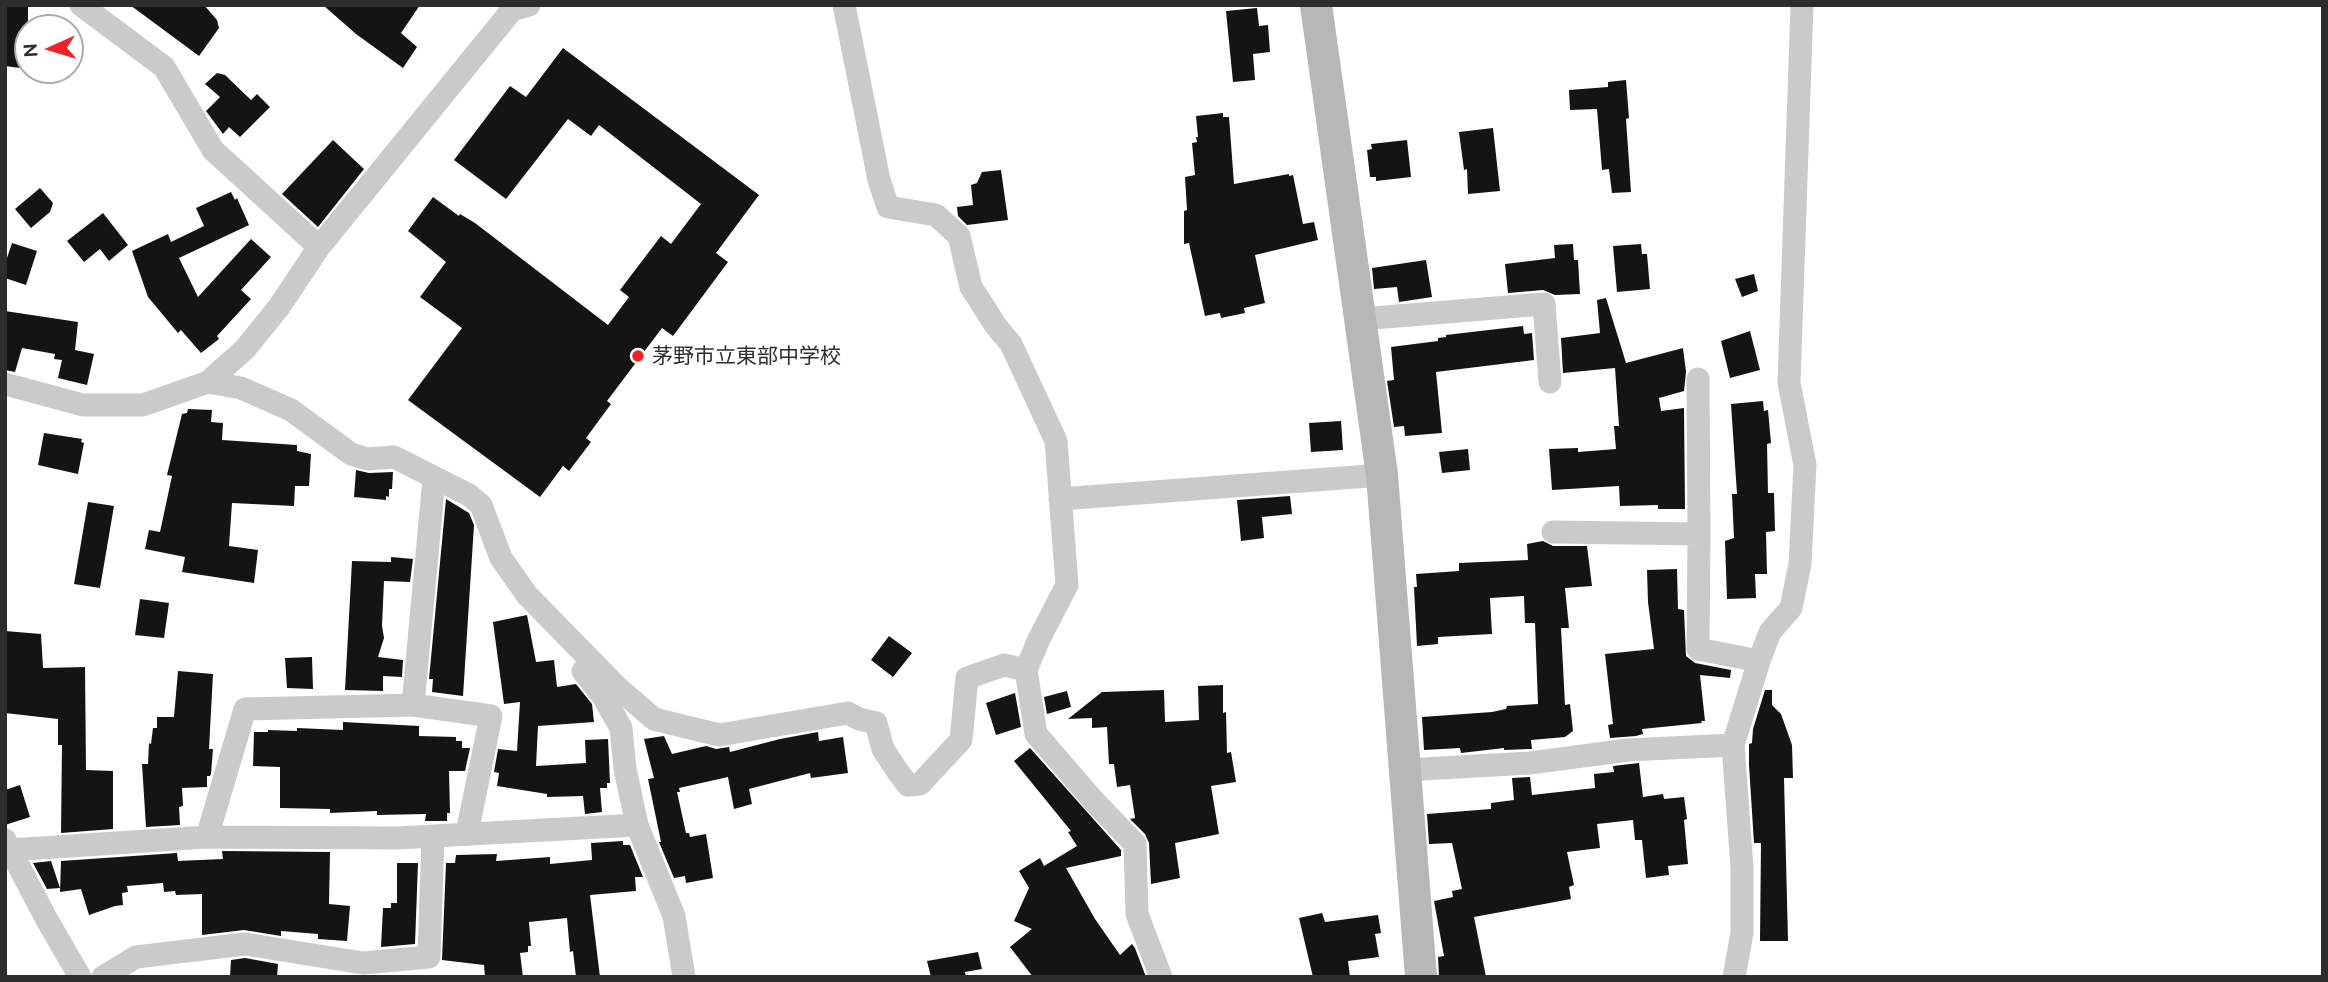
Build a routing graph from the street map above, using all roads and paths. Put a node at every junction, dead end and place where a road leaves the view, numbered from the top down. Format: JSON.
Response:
{"nodes":[{"id":1,"x":81,"y":5,"type":"edge"},
{"id":2,"x":529,"y":5,"type":"edge"},
{"id":3,"x":844,"y":5,"type":"edge"},
{"id":4,"x":1316,"y":5,"type":"edge"},
{"id":5,"x":1801,"y":5,"type":"edge"},
{"id":6,"x":319,"y":247,"type":"junction"},
{"id":7,"x":1361,"y":319,"type":"junction"},
{"id":8,"x":1698,"y":379,"type":"dead end"},
{"id":9,"x":208,"y":382,"type":"junction"},
{"id":10,"x":1550,"y":382,"type":"dead end"},
{"id":11,"x":5,"y":384,"type":"edge"},
{"id":12,"x":1382,"y":475,"type":"junction"},
{"id":13,"x":434,"y":479,"type":"junction"},
{"id":14,"x":1060,"y":499,"type":"junction"},
{"id":15,"x":1553,"y":532,"type":"dead end"},
{"id":16,"x":1699,"y":534,"type":"junction"},
{"id":17,"x":566,"y":634,"type":"junction"},
{"id":18,"x":1759,"y":660,"type":"junction"},
{"id":19,"x":1026,"y":670,"type":"junction"},
{"id":20,"x":413,"y":705,"type":"junction"},
{"id":21,"x":1733,"y":745,"type":"junction"},
{"id":22,"x":1405,"y":770,"type":"junction"},
{"id":23,"x":637,"y":825,"type":"junction"},
{"id":24,"x":467,"y":833,"type":"junction"},
{"id":25,"x":433,"y":835,"type":"junction"},
{"id":26,"x":207,"y":837,"type":"junction"},
{"id":27,"x":8,"y":845,"type":"edge"},
{"id":28,"x":80,"y":977,"type":"edge"},
{"id":29,"x":103,"y":977,"type":"edge"},
{"id":30,"x":684,"y":977,"type":"edge"},
{"id":31,"x":1161,"y":977,"type":"edge"},
{"id":32,"x":1421,"y":977,"type":"edge"},
{"id":33,"x":1734,"y":977,"type":"edge"}],
"edges":[{"from":1,"to":6,"type":"street"},
{"from":2,"to":6,"type":"street"},
{"from":3,"to":14,"type":"street"},
{"from":4,"to":7,"type":"street"},
{"from":5,"to":18,"type":"street"},
{"from":6,"to":9,"type":"street"},
{"from":7,"to":10,"type":"street"},
{"from":7,"to":12,"type":"street"},
{"from":8,"to":16,"type":"street"},
{"from":9,"to":11,"type":"street"},
{"from":9,"to":13,"type":"street"},
{"from":12,"to":14,"type":"street"},
{"from":12,"to":22,"type":"street"},
{"from":13,"to":17,"type":"street"},
{"from":13,"to":20,"type":"street"},
{"from":14,"to":19,"type":"street"},
{"from":15,"to":16,"type":"street"},
{"from":16,"to":18,"type":"street"},
{"from":17,"to":19,"type":"street"},
{"from":17,"to":23,"type":"street"},
{"from":18,"to":21,"type":"street"},
{"from":19,"to":31,"type":"street"},
{"from":20,"to":24,"type":"street"},
{"from":20,"to":26,"type":"street"},
{"from":21,"to":22,"type":"street"},
{"from":21,"to":33,"type":"street"},
{"from":22,"to":32,"type":"street"},
{"from":23,"to":24,"type":"street"},
{"from":23,"to":30,"type":"street"},
{"from":24,"to":25,"type":"street"},
{"from":25,"to":26,"type":"street"},
{"from":25,"to":29,"type":"street"},
{"from":26,"to":27,"type":"street"},
{"from":27,"to":28,"type":"street"}]}
